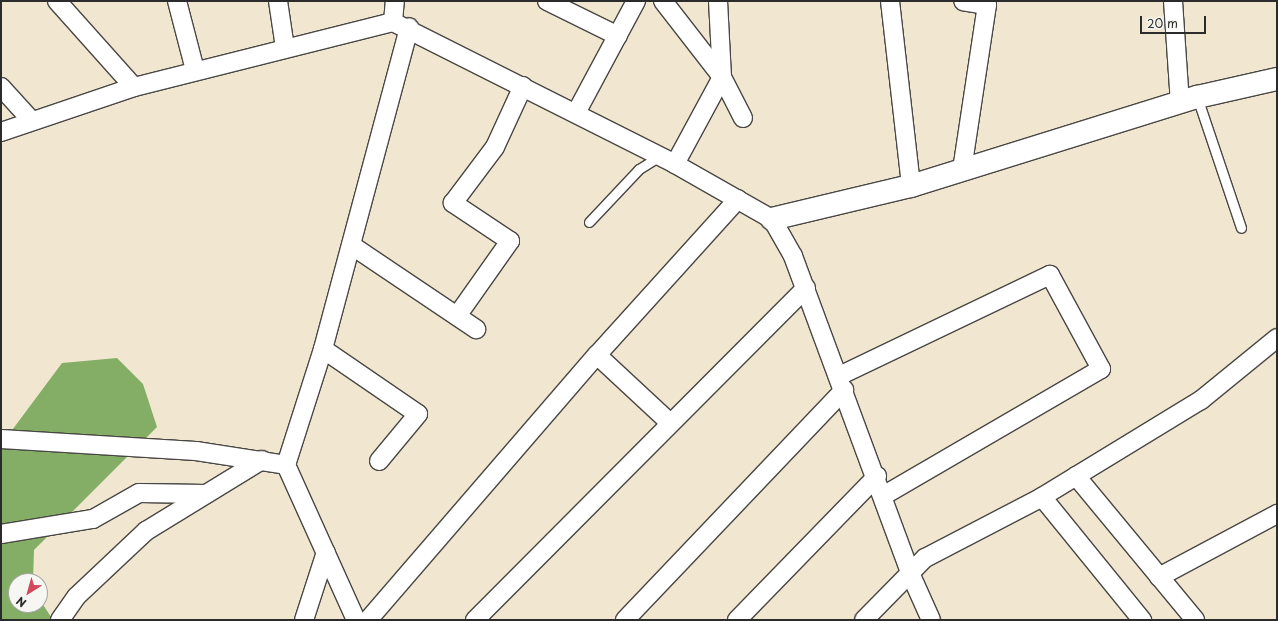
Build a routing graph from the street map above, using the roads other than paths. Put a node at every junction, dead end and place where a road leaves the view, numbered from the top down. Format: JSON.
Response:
{"nodes":[{"id":1,"x":57,"y":1,"type":"edge"},
{"id":2,"x":177,"y":1,"type":"edge"},
{"id":3,"x":278,"y":1,"type":"edge"},
{"id":4,"x":395,"y":1,"type":"edge"},
{"id":5,"x":547,"y":1,"type":"edge"},
{"id":6,"x":636,"y":1,"type":"edge"},
{"id":7,"x":663,"y":1,"type":"edge"},
{"id":8,"x":718,"y":1,"type":"edge"},
{"id":9,"x":890,"y":1,"type":"edge"},
{"id":10,"x":963,"y":1,"type":"edge"},
{"id":11,"x":1173,"y":1,"type":"edge"},
{"id":12,"x":401,"y":25,"type":"junction"},
{"id":13,"x":618,"y":36,"type":"junction"},
{"id":14,"x":285,"y":48,"type":"junction"},
{"id":15,"x":194,"y":70,"type":"junction"},
{"id":16,"x":722,"y":77,"type":"junction"},
{"id":17,"x":1277,"y":79,"type":"edge"},
{"id":18,"x":523,"y":86,"type":"junction"},
{"id":19,"x":1,"y":87,"type":"edge"},
{"id":20,"x":134,"y":87,"type":"junction"},
{"id":21,"x":1188,"y":100,"type":"junction"},
{"id":22,"x":576,"y":113,"type":"junction"},
{"id":23,"x":743,"y":118,"type":"dead end"},
{"id":24,"x":31,"y":120,"type":"junction"},
{"id":25,"x":1,"y":132,"type":"edge"},
{"id":26,"x":668,"y":160,"type":"junction"},
{"id":27,"x":962,"y":170,"type":"junction"},
{"id":28,"x":911,"y":186,"type":"junction"},
{"id":29,"x":738,"y":199,"type":"junction"},
{"id":30,"x":772,"y":219,"type":"junction"},
{"id":31,"x":589,"y":222,"type":"dead end"},
{"id":32,"x":1241,"y":228,"type":"dead end"},
{"id":33,"x":351,"y":245,"type":"junction"},
{"id":34,"x":806,"y":288,"type":"junction"},
{"id":35,"x":457,"y":316,"type":"junction"},
{"id":36,"x":476,"y":329,"type":"dead end"},
{"id":37,"x":1277,"y":338,"type":"edge"},
{"id":38,"x":323,"y":349,"type":"junction"},
{"id":39,"x":597,"y":355,"type":"junction"},
{"id":40,"x":842,"y":383,"type":"junction"},
{"id":41,"x":669,"y":422,"type":"junction"},
{"id":42,"x":1,"y":439,"type":"edge"},
{"id":43,"x":262,"y":460,"type":"junction"},
{"id":44,"x":379,"y":461,"type":"dead end"},
{"id":45,"x":286,"y":465,"type":"junction"},
{"id":46,"x":877,"y":476,"type":"junction"},
{"id":47,"x":1076,"y":476,"type":"junction"},
{"id":48,"x":206,"y":494,"type":"junction"},
{"id":49,"x":883,"y":496,"type":"junction"},
{"id":50,"x":1042,"y":497,"type":"junction"},
{"id":51,"x":1277,"y":514,"type":"edge"},
{"id":52,"x":1,"y":534,"type":"edge"},
{"id":53,"x":326,"y":552,"type":"junction"},
{"id":54,"x":910,"y":573,"type":"junction"},
{"id":55,"x":1159,"y":577,"type":"junction"},
{"id":56,"x":60,"y":620,"type":"edge"},
{"id":57,"x":304,"y":620,"type":"edge"},
{"id":58,"x":356,"y":620,"type":"edge"},
{"id":59,"x":368,"y":620,"type":"edge"},
{"id":60,"x":475,"y":620,"type":"edge"},
{"id":61,"x":625,"y":620,"type":"edge"},
{"id":62,"x":737,"y":620,"type":"edge"},
{"id":63,"x":864,"y":620,"type":"edge"},
{"id":64,"x":931,"y":620,"type":"edge"},
{"id":65,"x":1142,"y":620,"type":"edge"},
{"id":66,"x":1195,"y":620,"type":"edge"}],
"edges":[{"from":1,"to":20,"type":"street"},
{"from":2,"to":15,"type":"street"},
{"from":3,"to":14,"type":"street"},
{"from":4,"to":12,"type":"street"},
{"from":5,"to":13,"type":"street"},
{"from":6,"to":13,"type":"street"},
{"from":7,"to":16,"type":"street"},
{"from":8,"to":16,"type":"street"},
{"from":9,"to":28,"type":"street"},
{"from":10,"to":27,"type":"street"},
{"from":11,"to":21,"type":"street"},
{"from":12,"to":14,"type":"street"},
{"from":12,"to":18,"type":"street"},
{"from":12,"to":33,"type":"street"},
{"from":13,"to":22,"type":"street"},
{"from":14,"to":15,"type":"street"},
{"from":15,"to":20,"type":"street"},
{"from":16,"to":23,"type":"street"},
{"from":16,"to":26,"type":"street"},
{"from":17,"to":21,"type":"street"},
{"from":18,"to":22,"type":"street"},
{"from":18,"to":35,"type":"street"},
{"from":19,"to":24,"type":"street"},
{"from":20,"to":24,"type":"street"},
{"from":21,"to":27,"type":"street"},
{"from":21,"to":32,"type":"lane"},
{"from":22,"to":26,"type":"street"},
{"from":24,"to":25,"type":"street"},
{"from":26,"to":29,"type":"street"},
{"from":26,"to":31,"type":"lane"},
{"from":27,"to":28,"type":"street"},
{"from":28,"to":30,"type":"street"},
{"from":29,"to":30,"type":"street"},
{"from":29,"to":39,"type":"street"},
{"from":30,"to":34,"type":"street"},
{"from":33,"to":35,"type":"street"},
{"from":33,"to":38,"type":"street"},
{"from":34,"to":40,"type":"street"},
{"from":34,"to":41,"type":"street"},
{"from":35,"to":36,"type":"street"},
{"from":37,"to":47,"type":"street"},
{"from":38,"to":44,"type":"street"},
{"from":38,"to":45,"type":"street"},
{"from":39,"to":41,"type":"street"},
{"from":39,"to":59,"type":"street"},
{"from":40,"to":46,"type":"street"},
{"from":40,"to":49,"type":"street"},
{"from":40,"to":61,"type":"street"},
{"from":41,"to":60,"type":"street"},
{"from":42,"to":43,"type":"street"},
{"from":43,"to":45,"type":"street"},
{"from":43,"to":48,"type":"street"},
{"from":45,"to":53,"type":"street"},
{"from":46,"to":49,"type":"street"},
{"from":46,"to":62,"type":"street"},
{"from":47,"to":50,"type":"street"},
{"from":47,"to":55,"type":"street"},
{"from":48,"to":52,"type":"street"},
{"from":48,"to":56,"type":"street"},
{"from":49,"to":54,"type":"street"},
{"from":50,"to":54,"type":"street"},
{"from":50,"to":65,"type":"street"},
{"from":51,"to":55,"type":"street"},
{"from":53,"to":57,"type":"street"},
{"from":53,"to":58,"type":"street"},
{"from":54,"to":63,"type":"street"},
{"from":54,"to":64,"type":"street"},
{"from":55,"to":66,"type":"street"}]}
